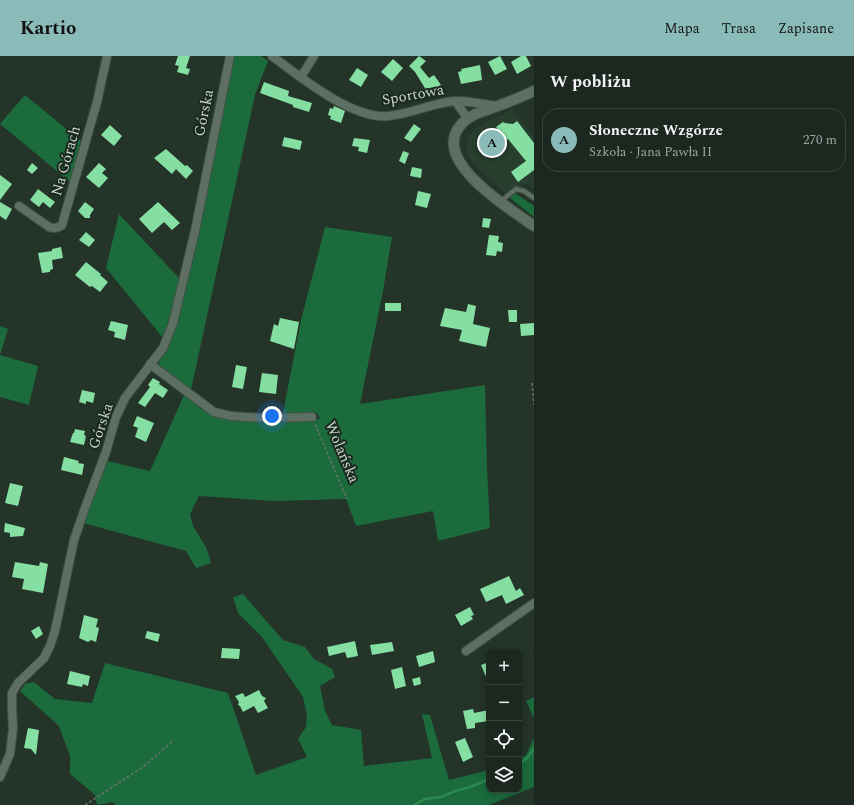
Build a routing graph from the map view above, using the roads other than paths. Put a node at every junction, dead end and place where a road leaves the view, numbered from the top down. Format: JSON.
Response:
{"nodes":[{"id":1,"x":108,"y":56,"type":"edge"},
{"id":2,"x":230,"y":56,"type":"edge"},
{"id":3,"x":272,"y":56,"type":"edge"},
{"id":4,"x":314,"y":56,"type":"edge"},
{"id":5,"x":301,"y":77,"type":"junction"},
{"id":6,"x":534,"y":91,"type":"edge"},
{"id":7,"x":456,"y":102,"type":"junction"},
{"id":8,"x":499,"y":106,"type":"junction"},
{"id":9,"x":468,"y":119,"type":"junction"},
{"id":10,"x":534,"y":198,"type":"edge"},
{"id":11,"x":501,"y":202,"type":"junction"},
{"id":12,"x":19,"y":206,"type":"dead end"},
{"id":13,"x":534,"y":226,"type":"edge"},
{"id":14,"x":150,"y":364,"type":"junction"},
{"id":15,"x":312,"y":417,"type":"road end"},
{"id":16,"x":534,"y":603,"type":"edge"},
{"id":17,"x":466,"y":651,"type":"dead end"},
{"id":18,"x":0,"y":777,"type":"edge"}],
"edges":[{"from":1,"to":12,"type":"street","name":"Na Górach"},
{"from":2,"to":14,"type":"street","name":"Górska"},
{"from":3,"to":5,"type":"street","name":"Sportowa"},
{"from":4,"to":5,"type":"street"},
{"from":5,"to":7,"type":"street","name":"Sportowa"},
{"from":6,"to":8,"type":"street"},
{"from":7,"to":8,"type":"street","name":"Sportowa"},
{"from":7,"to":9,"type":"street","name":"Sportowa"},
{"from":8,"to":9,"type":"street"},
{"from":9,"to":11,"type":"street"},
{"from":10,"to":11,"type":"lane"},
{"from":11,"to":13,"type":"street"},
{"from":14,"to":15,"type":"street"},
{"from":14,"to":18,"type":"street","name":"Górska"},
{"from":16,"to":17,"type":"street"}]}
